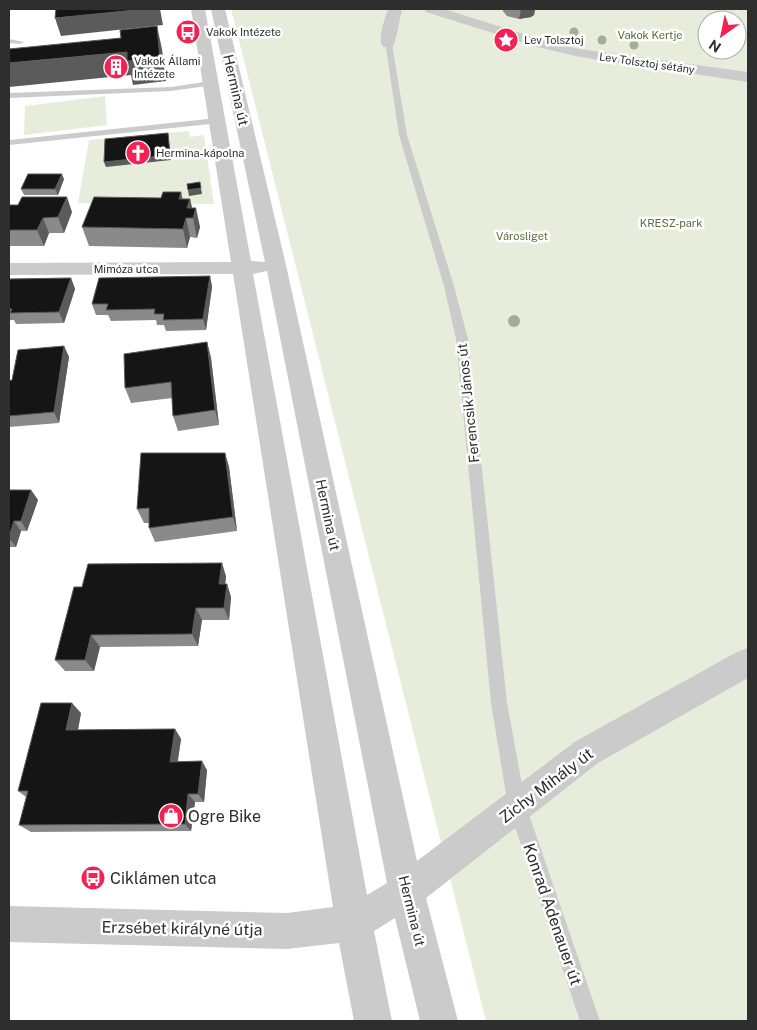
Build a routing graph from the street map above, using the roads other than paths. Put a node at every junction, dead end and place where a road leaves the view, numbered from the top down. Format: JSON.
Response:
{"nodes":[{"id":1,"x":198,"y":9,"type":"edge"},
{"id":2,"x":218,"y":9,"type":"edge"},
{"id":3,"x":395,"y":9,"type":"edge"},
{"id":4,"x":431,"y":9,"type":"edge"},
{"id":5,"x":9,"y":41,"type":"edge"},
{"id":6,"x":20,"y":42,"type":"dead end"},
{"id":7,"x":388,"y":44,"type":"joint"},
{"id":8,"x":748,"y":78,"type":"edge"},
{"id":9,"x":211,"y":83,"type":"junction"},
{"id":10,"x":9,"y":96,"type":"edge"},
{"id":11,"x":217,"y":121,"type":"junction"},
{"id":12,"x":10,"y":143,"type":"dead end"},
{"id":13,"x":276,"y":265,"type":"junction"},
{"id":14,"x":242,"y":268,"type":"junction"},
{"id":15,"x":9,"y":269,"type":"edge"},
{"id":16,"x":748,"y":662,"type":"edge"},
{"id":17,"x":516,"y":806,"type":"junction"},
{"id":18,"x":406,"y":891,"type":"junction"},
{"id":19,"x":354,"y":923,"type":"junction"},
{"id":20,"x":9,"y":924,"type":"edge"},
{"id":21,"x":374,"y":1021,"type":"edge"},
{"id":22,"x":439,"y":1021,"type":"edge"},
{"id":23,"x":590,"y":1021,"type":"edge"}],
"edges":[{"from":1,"to":9,"type":"street","name":"Hermina út"},
{"from":2,"to":13,"type":"street","name":"Hermina út"},
{"from":3,"to":7,"type":"street","name":"Ferencsik János út"},
{"from":4,"to":8,"type":"street","name":"Lev Tolsztoj sétány"},
{"from":5,"to":6,"type":"lane"},
{"from":7,"to":17,"type":"lane","name":"Ferencsik János út"},
{"from":9,"to":10,"type":"lane"},
{"from":9,"to":11,"type":"street","name":"Hermina út"},
{"from":11,"to":12,"type":"lane"},
{"from":11,"to":14,"type":"street","name":"Hermina út"},
{"from":13,"to":14,"type":"street","name":"Mimóza utca"},
{"from":13,"to":18,"type":"street","name":"Hermina út"},
{"from":14,"to":15,"type":"street","name":"Mimóza utca"},
{"from":14,"to":19,"type":"street","name":"Hermina út"},
{"from":16,"to":17,"type":"street","name":"Zichy Mihály út"},
{"from":17,"to":18,"type":"street","name":"Zichy Mihály út"},
{"from":17,"to":23,"type":"lane","name":"Konrad Adenauer út"},
{"from":18,"to":19,"type":"street","name":"Zichy Mihály út"},
{"from":18,"to":22,"type":"street","name":"Hermina út"},
{"from":19,"to":20,"type":"street","name":"Erzsébet királyné útja"},
{"from":19,"to":21,"type":"street","name":"Hermina út"}]}
